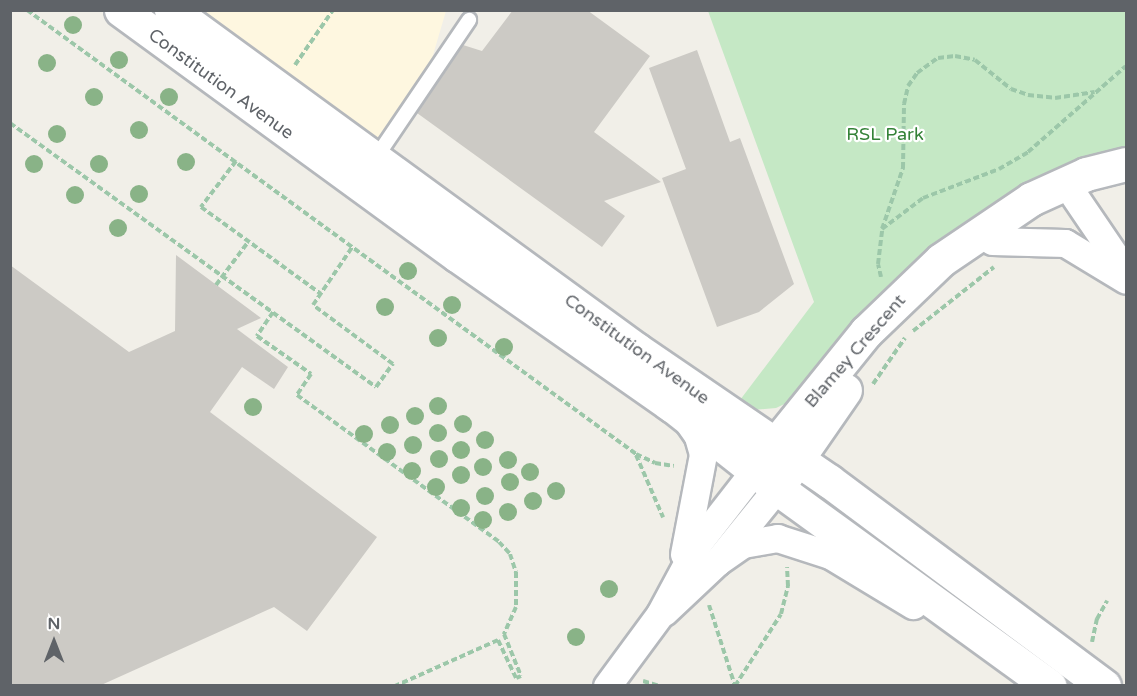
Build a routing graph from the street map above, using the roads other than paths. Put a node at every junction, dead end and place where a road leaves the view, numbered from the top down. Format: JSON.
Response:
{"nodes":[{"id":1,"x":121,"y":10,"type":"edge"},
{"id":2,"x":171,"y":10,"type":"edge"},
{"id":3,"x":469,"y":20,"type":"dead end"},
{"id":4,"x":1126,"y":164,"type":"edge"},
{"id":5,"x":373,"y":170,"type":"junction"},
{"id":6,"x":1126,"y":183,"type":"edge"},
{"id":7,"x":1070,"y":190,"type":"junction"},
{"id":8,"x":997,"y":251,"type":"junction"},
{"id":9,"x":1126,"y":272,"type":"edge"},
{"id":10,"x":1126,"y":280,"type":"edge"},
{"id":11,"x":673,"y":406,"type":"junction"},
{"id":12,"x":785,"y":453,"type":"junction"},
{"id":13,"x":766,"y":479,"type":"junction"},
{"id":14,"x":717,"y":562,"type":"junction"},
{"id":15,"x":678,"y":575,"type":"junction"},
{"id":16,"x":660,"y":614,"type":"junction"},
{"id":17,"x":957,"y":618,"type":"junction"},
{"id":18,"x":607,"y":686,"type":"edge"},
{"id":19,"x":1050,"y":686,"type":"edge"},
{"id":20,"x":1104,"y":686,"type":"edge"}],
"edges":[{"from":1,"to":5,"type":"street","name":"Constitution Avenue"},
{"from":2,"to":5,"type":"street","name":"Constitution Avenue"},
{"from":3,"to":5,"type":"lane"},
{"from":4,"to":7,"type":"street","name":"Blamey Crescent"},
{"from":5,"to":11,"type":"street","name":"Constitution Avenue"},
{"from":5,"to":12,"type":"street","name":"Constitution Avenue"},
{"from":6,"to":7,"type":"street","name":"Blamey Crescent"},
{"from":7,"to":8,"type":"street","name":"Blamey Crescent"},
{"from":7,"to":9,"type":"street"},
{"from":7,"to":12,"type":"street","name":"Blamey Crescent"},
{"from":8,"to":10,"type":"street"},
{"from":8,"to":12,"type":"street","name":"Blamey Crescent"},
{"from":11,"to":13,"type":"street","name":"Constitution Avenue"},
{"from":11,"to":15,"type":"street"},
{"from":12,"to":13,"type":"street","name":"Blamey Crescent"},
{"from":12,"to":20,"type":"street","name":"Constitution Avenue"},
{"from":13,"to":14,"type":"street"},
{"from":13,"to":15,"type":"street"},
{"from":13,"to":17,"type":"street","name":"Constitution Avenue"},
{"from":14,"to":16,"type":"street"},
{"from":14,"to":17,"type":"street"},
{"from":15,"to":16,"type":"street"},
{"from":16,"to":18,"type":"street"},
{"from":17,"to":19,"type":"street","name":"Constitution Avenue"}]}
